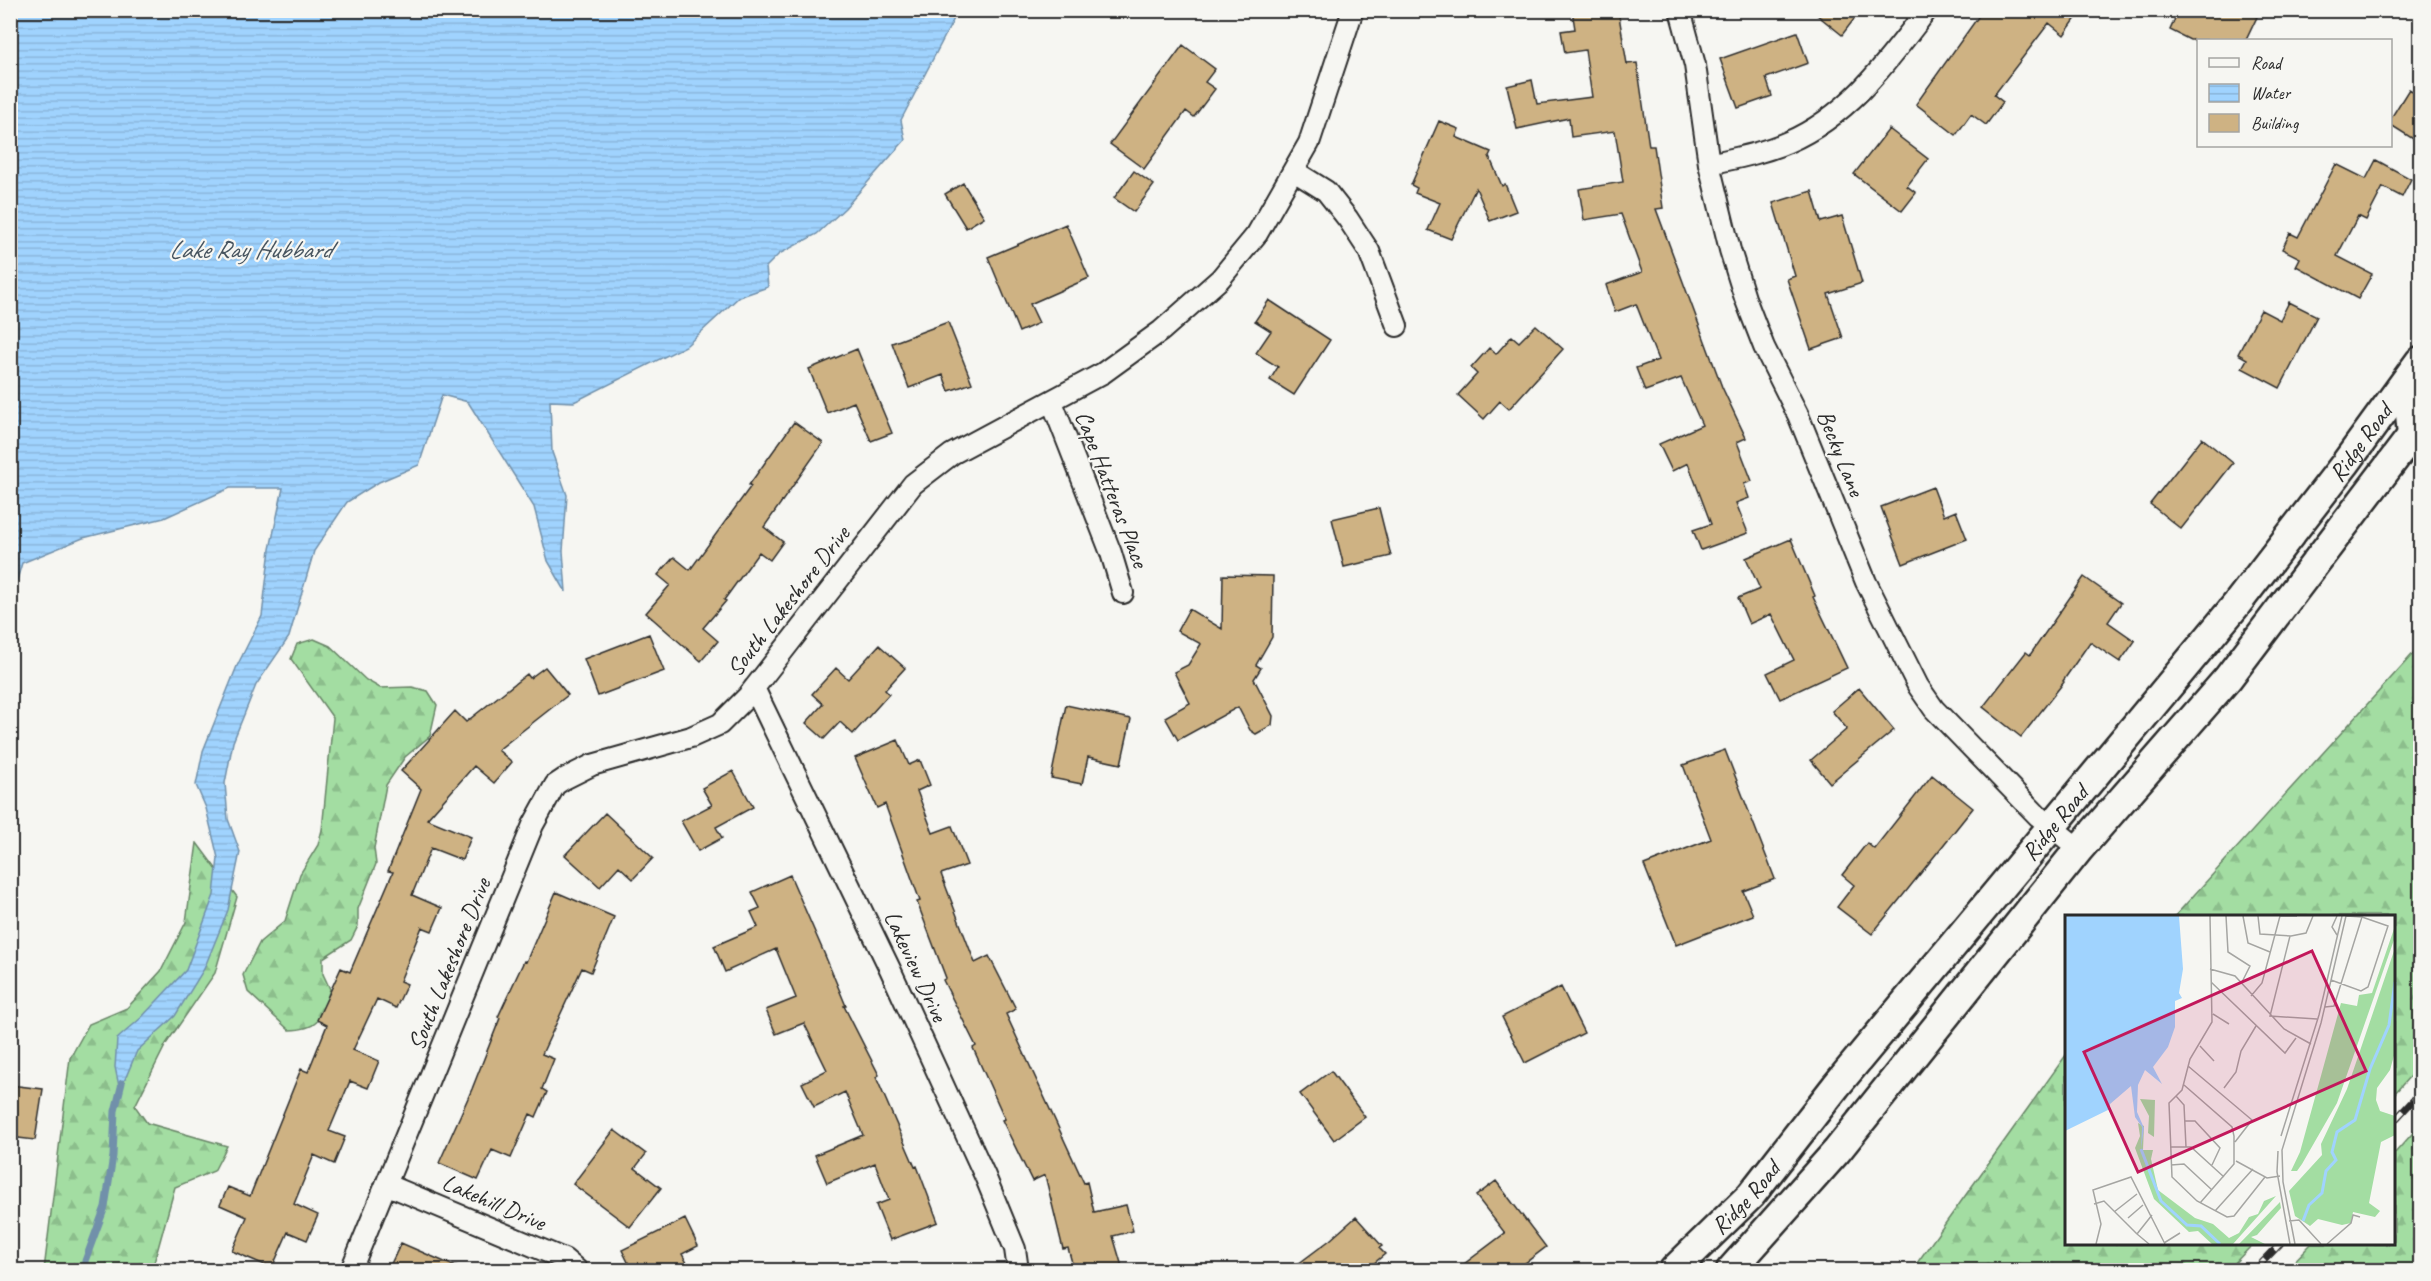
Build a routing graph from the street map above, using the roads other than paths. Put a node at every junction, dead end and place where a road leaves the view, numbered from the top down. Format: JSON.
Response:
{"nodes":[{"id":1,"x":1353,"y":10,"type":"edge"},
{"id":2,"x":1680,"y":10,"type":"edge"},
{"id":3,"x":1927,"y":10,"type":"edge"},
{"id":4,"x":1709,"y":164,"type":"junction"},
{"id":5,"x":1294,"y":171,"type":"junction"},
{"id":6,"x":1397,"y":326,"type":"dead end"},
{"id":7,"x":2421,"y":361,"type":"edge"},
{"id":8,"x":2421,"y":397,"type":"edge"},
{"id":9,"x":1052,"y":402,"type":"junction"},
{"id":10,"x":2416,"y":430,"type":"edge"},
{"id":11,"x":1123,"y":593,"type":"dead end"},
{"id":12,"x":754,"y":688,"type":"junction"},
{"id":13,"x":2052,"y":826,"type":"junction"},
{"id":14,"x":2079,"y":849,"type":"junction"},
{"id":15,"x":388,"y":1185,"type":"junction"},
{"id":16,"x":351,"y":1270,"type":"edge"},
{"id":17,"x":578,"y":1270,"type":"edge"},
{"id":18,"x":1018,"y":1270,"type":"edge"},
{"id":19,"x":1674,"y":1270,"type":"edge"},
{"id":20,"x":1731,"y":1270,"type":"edge"}],
"edges":[{"from":1,"to":5,"type":"street","name":"South Lakeshore Drive"},
{"from":2,"to":4,"type":"street","name":"Becky Lane"},
{"from":3,"to":4,"type":"street"},
{"from":4,"to":13,"type":"street","name":"Becky Lane"},
{"from":5,"to":6,"type":"street"},
{"from":5,"to":9,"type":"street","name":"South Lakeshore Drive"},
{"from":7,"to":13,"type":"main road","name":"Ridge Road"},
{"from":8,"to":10,"type":"main road"},
{"from":9,"to":11,"type":"street","name":"Cape Hatteras Place"},
{"from":9,"to":12,"type":"street","name":"South Lakeshore Drive"},
{"from":10,"to":14,"type":"main road","name":"Ridge Road"},
{"from":12,"to":15,"type":"street","name":"South Lakeshore Drive"},
{"from":12,"to":18,"type":"street","name":"Lakeview Drive"},
{"from":13,"to":14,"type":"street","name":"Becky Lane"},
{"from":13,"to":19,"type":"main road","name":"Ridge Road"},
{"from":14,"to":20,"type":"main road","name":"Ridge Road"},
{"from":15,"to":16,"type":"street","name":"South Lakeshore Drive"},
{"from":15,"to":17,"type":"street","name":"Lakehill Drive"}]}
